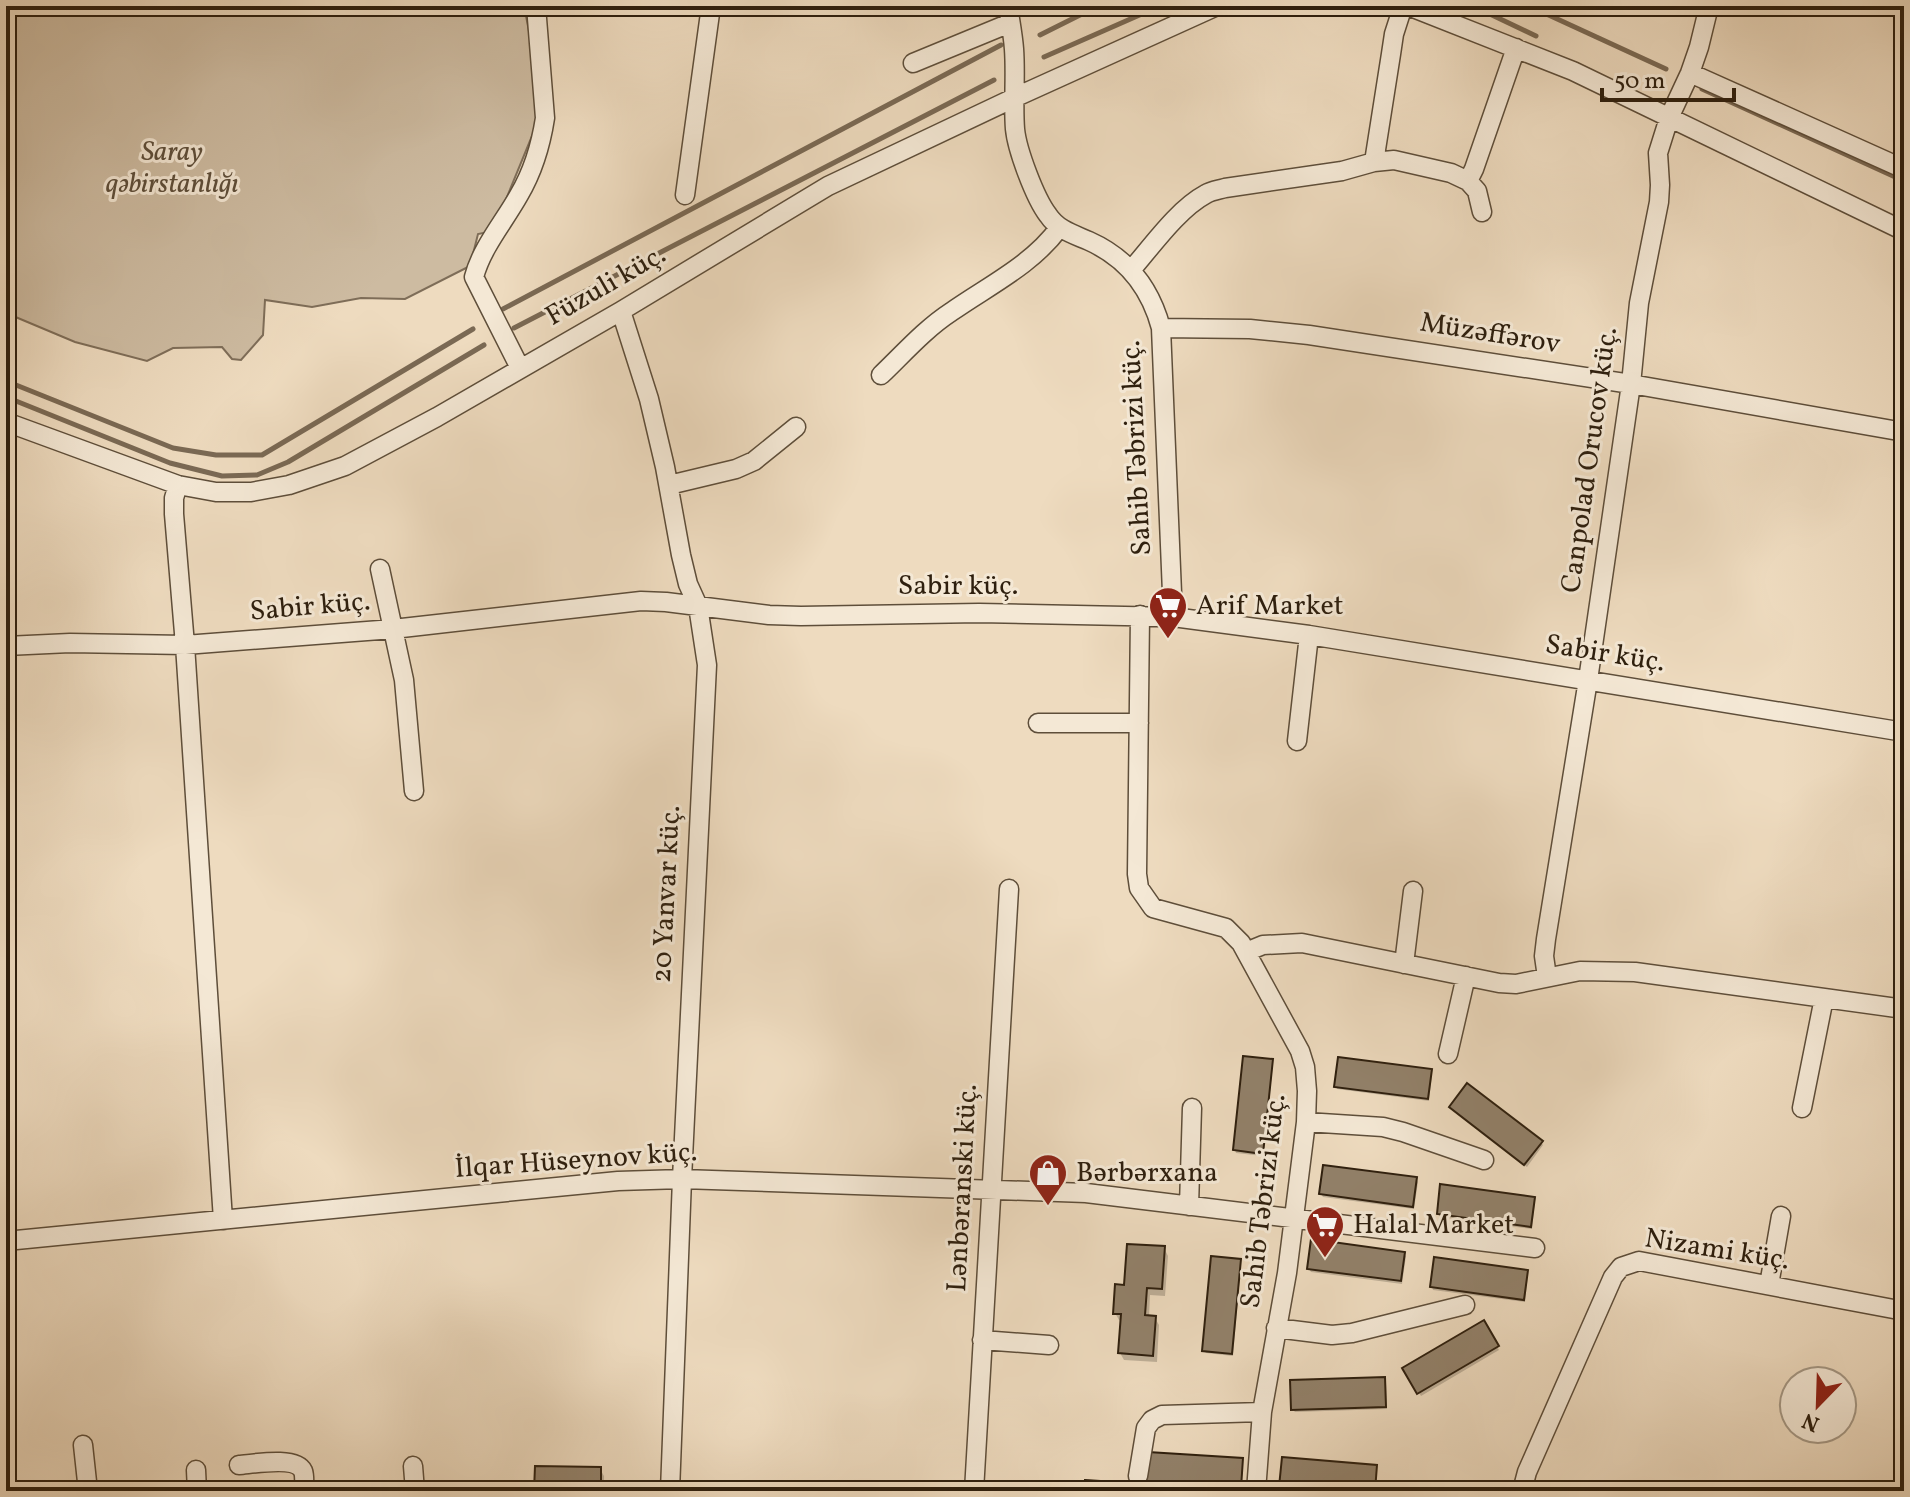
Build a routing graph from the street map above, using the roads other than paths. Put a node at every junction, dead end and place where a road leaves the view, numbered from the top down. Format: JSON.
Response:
{"nodes":[{"id":1,"x":536,"y":6,"type":"edge"},
{"id":2,"x":711,"y":6,"type":"edge"},
{"id":3,"x":1217,"y":6,"type":"edge"},
{"id":4,"x":1406,"y":6,"type":"edge"},
{"id":5,"x":1709,"y":6,"type":"edge"},
{"id":6,"x":1009,"y":15,"type":"edge"},
{"id":7,"x":1516,"y":48,"type":"junction"},
{"id":8,"x":913,"y":63,"type":"dead end"},
{"id":9,"x":1690,"y":73,"type":"junction"},
{"id":10,"x":1016,"y":97,"type":"junction"},
{"id":11,"x":1669,"y":118,"type":"junction"},
{"id":12,"x":1374,"y":162,"type":"junction"},
{"id":13,"x":1904,"y":169,"type":"edge"},
{"id":14,"x":1468,"y":181,"type":"junction"},
{"id":15,"x":685,"y":195,"type":"dead end"},
{"id":16,"x":1482,"y":212,"type":"dead end"},
{"id":17,"x":1059,"y":228,"type":"junction"},
{"id":18,"x":1904,"y":231,"type":"edge"},
{"id":19,"x":1132,"y":269,"type":"junction"},
{"id":20,"x":621,"y":311,"type":"junction"},
{"id":21,"x":1161,"y":328,"type":"junction"},
{"id":22,"x":520,"y":368,"type":"junction"},
{"id":23,"x":881,"y":375,"type":"dead end"},
{"id":24,"x":1631,"y":384,"type":"junction"},
{"id":25,"x":6,"y":422,"type":"edge"},
{"id":26,"x":796,"y":427,"type":"dead end"},
{"id":27,"x":1904,"y":432,"type":"edge"},
{"id":28,"x":178,"y":485,"type":"junction"},
{"id":29,"x":669,"y":485,"type":"junction"},
{"id":30,"x":380,"y":569,"type":"dead end"},
{"id":31,"x":698,"y":606,"type":"junction"},
{"id":32,"x":1140,"y":615,"type":"junction"},
{"id":33,"x":1173,"y":617,"type":"junction"},
{"id":34,"x":393,"y":629,"type":"junction"},
{"id":35,"x":1309,"y":635,"type":"junction"},
{"id":36,"x":185,"y":645,"type":"junction"},
{"id":37,"x":6,"y":646,"type":"edge"},
{"id":38,"x":1588,"y":680,"type":"junction"},
{"id":39,"x":1038,"y":723,"type":"dead end"},
{"id":40,"x":1139,"y":723,"type":"junction"},
{"id":41,"x":1904,"y":732,"type":"edge"},
{"id":42,"x":1297,"y":741,"type":"dead end"},
{"id":43,"x":414,"y":791,"type":"dead end"},
{"id":44,"x":1009,"y":889,"type":"dead end"},
{"id":45,"x":1413,"y":891,"type":"dead end"},
{"id":46,"x":1246,"y":952,"type":"junction"},
{"id":47,"x":1404,"y":964,"type":"junction"},
{"id":48,"x":1466,"y":976,"type":"junction"},
{"id":49,"x":1547,"y":977,"type":"junction"},
{"id":50,"x":1824,"y":998,"type":"junction"},
{"id":51,"x":1904,"y":1009,"type":"edge"},
{"id":52,"x":1448,"y":1054,"type":"dead end"},
{"id":53,"x":1192,"y":1108,"type":"dead end"},
{"id":54,"x":1802,"y":1108,"type":"dead end"},
{"id":55,"x":1306,"y":1122,"type":"junction"},
{"id":56,"x":1484,"y":1160,"type":"dead end"},
{"id":57,"x":682,"y":1179,"type":"junction"},
{"id":58,"x":991,"y":1189,"type":"junction"},
{"id":59,"x":1189,"y":1206,"type":"junction"},
{"id":60,"x":1781,"y":1216,"type":"dead end"},
{"id":61,"x":223,"y":1220,"type":"junction"},
{"id":62,"x":1294,"y":1220,"type":"junction"},
{"id":63,"x":6,"y":1241,"type":"edge"},
{"id":64,"x":1535,"y":1248,"type":"dead end"},
{"id":65,"x":1769,"y":1285,"type":"junction"},
{"id":66,"x":1465,"y":1305,"type":"dead end"},
{"id":67,"x":1904,"y":1311,"type":"edge"},
{"id":68,"x":1276,"y":1328,"type":"junction"},
{"id":69,"x":982,"y":1340,"type":"junction"},
{"id":70,"x":1049,"y":1345,"type":"dead end"},
{"id":71,"x":1262,"y":1412,"type":"junction"},
{"id":72,"x":83,"y":1445,"type":"dead end"},
{"id":73,"x":239,"y":1465,"type":"dead end"},
{"id":74,"x":413,"y":1466,"type":"dead end"},
{"id":75,"x":196,"y":1470,"type":"dead end"},
{"id":76,"x":1138,"y":1476,"type":"dead end"},
{"id":77,"x":88,"y":1491,"type":"edge"},
{"id":78,"x":197,"y":1491,"type":"edge"},
{"id":79,"x":304,"y":1491,"type":"edge"},
{"id":80,"x":415,"y":1491,"type":"edge"},
{"id":81,"x":670,"y":1491,"type":"edge"},
{"id":82,"x":974,"y":1491,"type":"edge"},
{"id":83,"x":1256,"y":1491,"type":"edge"},
{"id":84,"x":1522,"y":1491,"type":"edge"}],
"edges":[{"from":1,"to":22,"type":"street"},
{"from":2,"to":15,"type":"street"},
{"from":3,"to":10,"type":"street","name":"Füzuli küç."},
{"from":4,"to":7,"type":"street"},
{"from":4,"to":12,"type":"street"},
{"from":5,"to":9,"type":"street","name":"Canpolad Orucov küç."},
{"from":6,"to":8,"type":"street"},
{"from":6,"to":10,"type":"street"},
{"from":7,"to":11,"type":"street"},
{"from":7,"to":14,"type":"street"},
{"from":9,"to":11,"type":"street","name":"Canpolad Orucov küç."},
{"from":9,"to":13,"type":"street"},
{"from":10,"to":17,"type":"street"},
{"from":10,"to":20,"type":"street","name":"Füzuli küç."},
{"from":11,"to":18,"type":"street"},
{"from":11,"to":24,"type":"street","name":"Canpolad Orucov küç."},
{"from":12,"to":14,"type":"street"},
{"from":12,"to":19,"type":"street"},
{"from":14,"to":16,"type":"street"},
{"from":17,"to":19,"type":"street","name":"Sahib Təbrizi küç."},
{"from":17,"to":23,"type":"street"},
{"from":19,"to":21,"type":"street","name":"Sahib Təbrizi küç."},
{"from":20,"to":22,"type":"street","name":"Füzuli küç."},
{"from":20,"to":29,"type":"street","name":"20 Yanvar küç."},
{"from":21,"to":24,"type":"street","name":"Müzəffərov"},
{"from":21,"to":33,"type":"street","name":"Sahib Təbrizi küç."},
{"from":22,"to":28,"type":"street","name":"Füzuli küç."},
{"from":24,"to":27,"type":"street","name":"Müzəffərov"},
{"from":24,"to":38,"type":"street","name":"Canpolad Orucov küç."},
{"from":25,"to":28,"type":"street","name":"Füzuli küç."},
{"from":26,"to":29,"type":"street"},
{"from":28,"to":36,"type":"street"},
{"from":29,"to":31,"type":"street","name":"20 Yanvar küç."},
{"from":30,"to":34,"type":"street"},
{"from":31,"to":32,"type":"street","name":"Sabir küç."},
{"from":31,"to":34,"type":"street","name":"Sabir küç."},
{"from":31,"to":57,"type":"street","name":"20 Yanvar küç."},
{"from":32,"to":33,"type":"street","name":"Sabir küç."},
{"from":32,"to":40,"type":"street","name":"Sahib Təbrizi küç."},
{"from":33,"to":35,"type":"street","name":"Sabir küç."},
{"from":34,"to":36,"type":"street","name":"Sabir küç."},
{"from":34,"to":43,"type":"street"},
{"from":35,"to":38,"type":"street","name":"Sabir küç."},
{"from":35,"to":42,"type":"street"},
{"from":36,"to":37,"type":"street","name":"Sabir küç."},
{"from":36,"to":61,"type":"street"},
{"from":38,"to":41,"type":"street","name":"Sabir küç."},
{"from":38,"to":49,"type":"street","name":"Canpolad Orucov küç."},
{"from":39,"to":40,"type":"street"},
{"from":40,"to":46,"type":"street","name":"Sahib Təbrizi küç."},
{"from":44,"to":58,"type":"street","name":"Lənbəranski küç."},
{"from":45,"to":47,"type":"street"},
{"from":46,"to":47,"type":"street"},
{"from":46,"to":55,"type":"street","name":"Sahib Təbrizi küç."},
{"from":47,"to":48,"type":"street"},
{"from":48,"to":49,"type":"street"},
{"from":48,"to":52,"type":"street"},
{"from":49,"to":50,"type":"street"},
{"from":50,"to":51,"type":"street"},
{"from":50,"to":54,"type":"street"},
{"from":53,"to":59,"type":"street"},
{"from":55,"to":56,"type":"street"},
{"from":55,"to":62,"type":"street","name":"Sahib Təbrizi küç."},
{"from":57,"to":58,"type":"street","name":"İlqar Hüseynov küç."},
{"from":57,"to":61,"type":"street","name":"İlqar Hüseynov küç."},
{"from":57,"to":81,"type":"street","name":"20 Yanvar küç."},
{"from":58,"to":59,"type":"street","name":"İlqar Hüseynov küç."},
{"from":58,"to":69,"type":"street","name":"Lənbəranski küç."},
{"from":59,"to":62,"type":"street","name":"İlqar Hüseynov küç."},
{"from":60,"to":65,"type":"street"},
{"from":61,"to":63,"type":"street","name":"İlqar Hüseynov küç."},
{"from":62,"to":64,"type":"street","name":"İlqar Hüseynov küç."},
{"from":62,"to":68,"type":"street","name":"Sahib Təbrizi küç."},
{"from":65,"to":67,"type":"street","name":"Nizami küç."},
{"from":65,"to":84,"type":"street","name":"Nizami küç."},
{"from":66,"to":68,"type":"street"},
{"from":68,"to":71,"type":"street","name":"Sahib Təbrizi küç."},
{"from":69,"to":70,"type":"street"},
{"from":69,"to":82,"type":"street","name":"Lənbəranski küç."},
{"from":71,"to":76,"type":"street"},
{"from":71,"to":83,"type":"street","name":"Sahib Təbrizi küç."},
{"from":72,"to":77,"type":"street"},
{"from":73,"to":79,"type":"street"},
{"from":74,"to":80,"type":"street"},
{"from":75,"to":78,"type":"street"}]}
